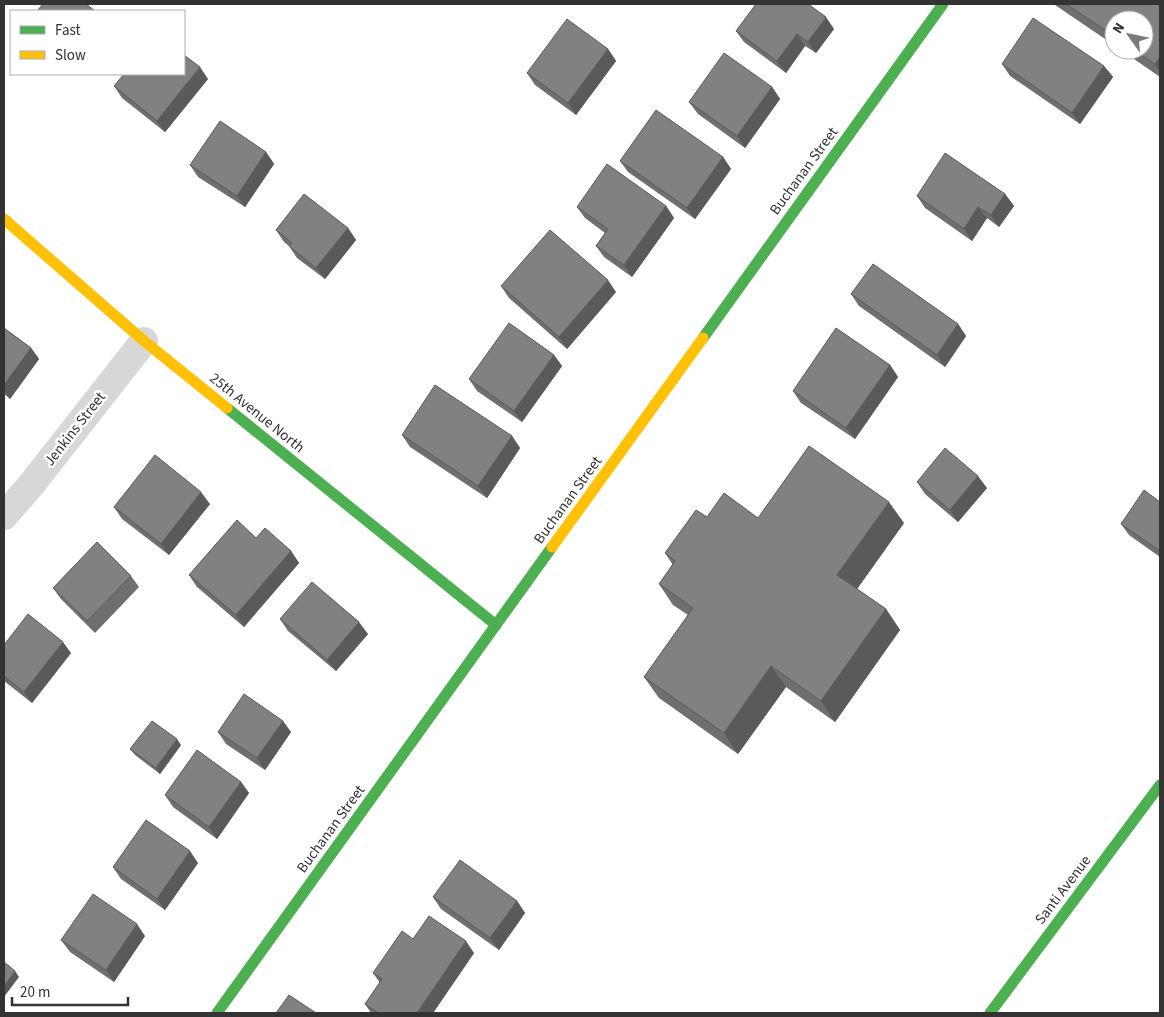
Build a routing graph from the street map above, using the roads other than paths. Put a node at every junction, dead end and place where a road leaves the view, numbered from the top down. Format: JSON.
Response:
{"nodes":[{"id":1,"x":943,"y":4,"type":"edge"},
{"id":2,"x":4,"y":219,"type":"edge"},
{"id":3,"x":144,"y":341,"type":"junction"},
{"id":4,"x":4,"y":516,"type":"edge"},
{"id":5,"x":496,"y":625,"type":"junction"},
{"id":6,"x":1160,"y":785,"type":"edge"},
{"id":7,"x":217,"y":1013,"type":"edge"},
{"id":8,"x":990,"y":1013,"type":"edge"}],
"edges":[{"from":1,"to":5,"type":"street","name":"Buchanan Street"},
{"from":2,"to":3,"type":"street","name":"25th Avenue North"},
{"from":3,"to":4,"type":"street","name":"Jenkins Street"},
{"from":3,"to":5,"type":"street","name":"25th Avenue North"},
{"from":5,"to":7,"type":"street","name":"Buchanan Street"},
{"from":6,"to":8,"type":"street","name":"Santi Avenue"}]}
